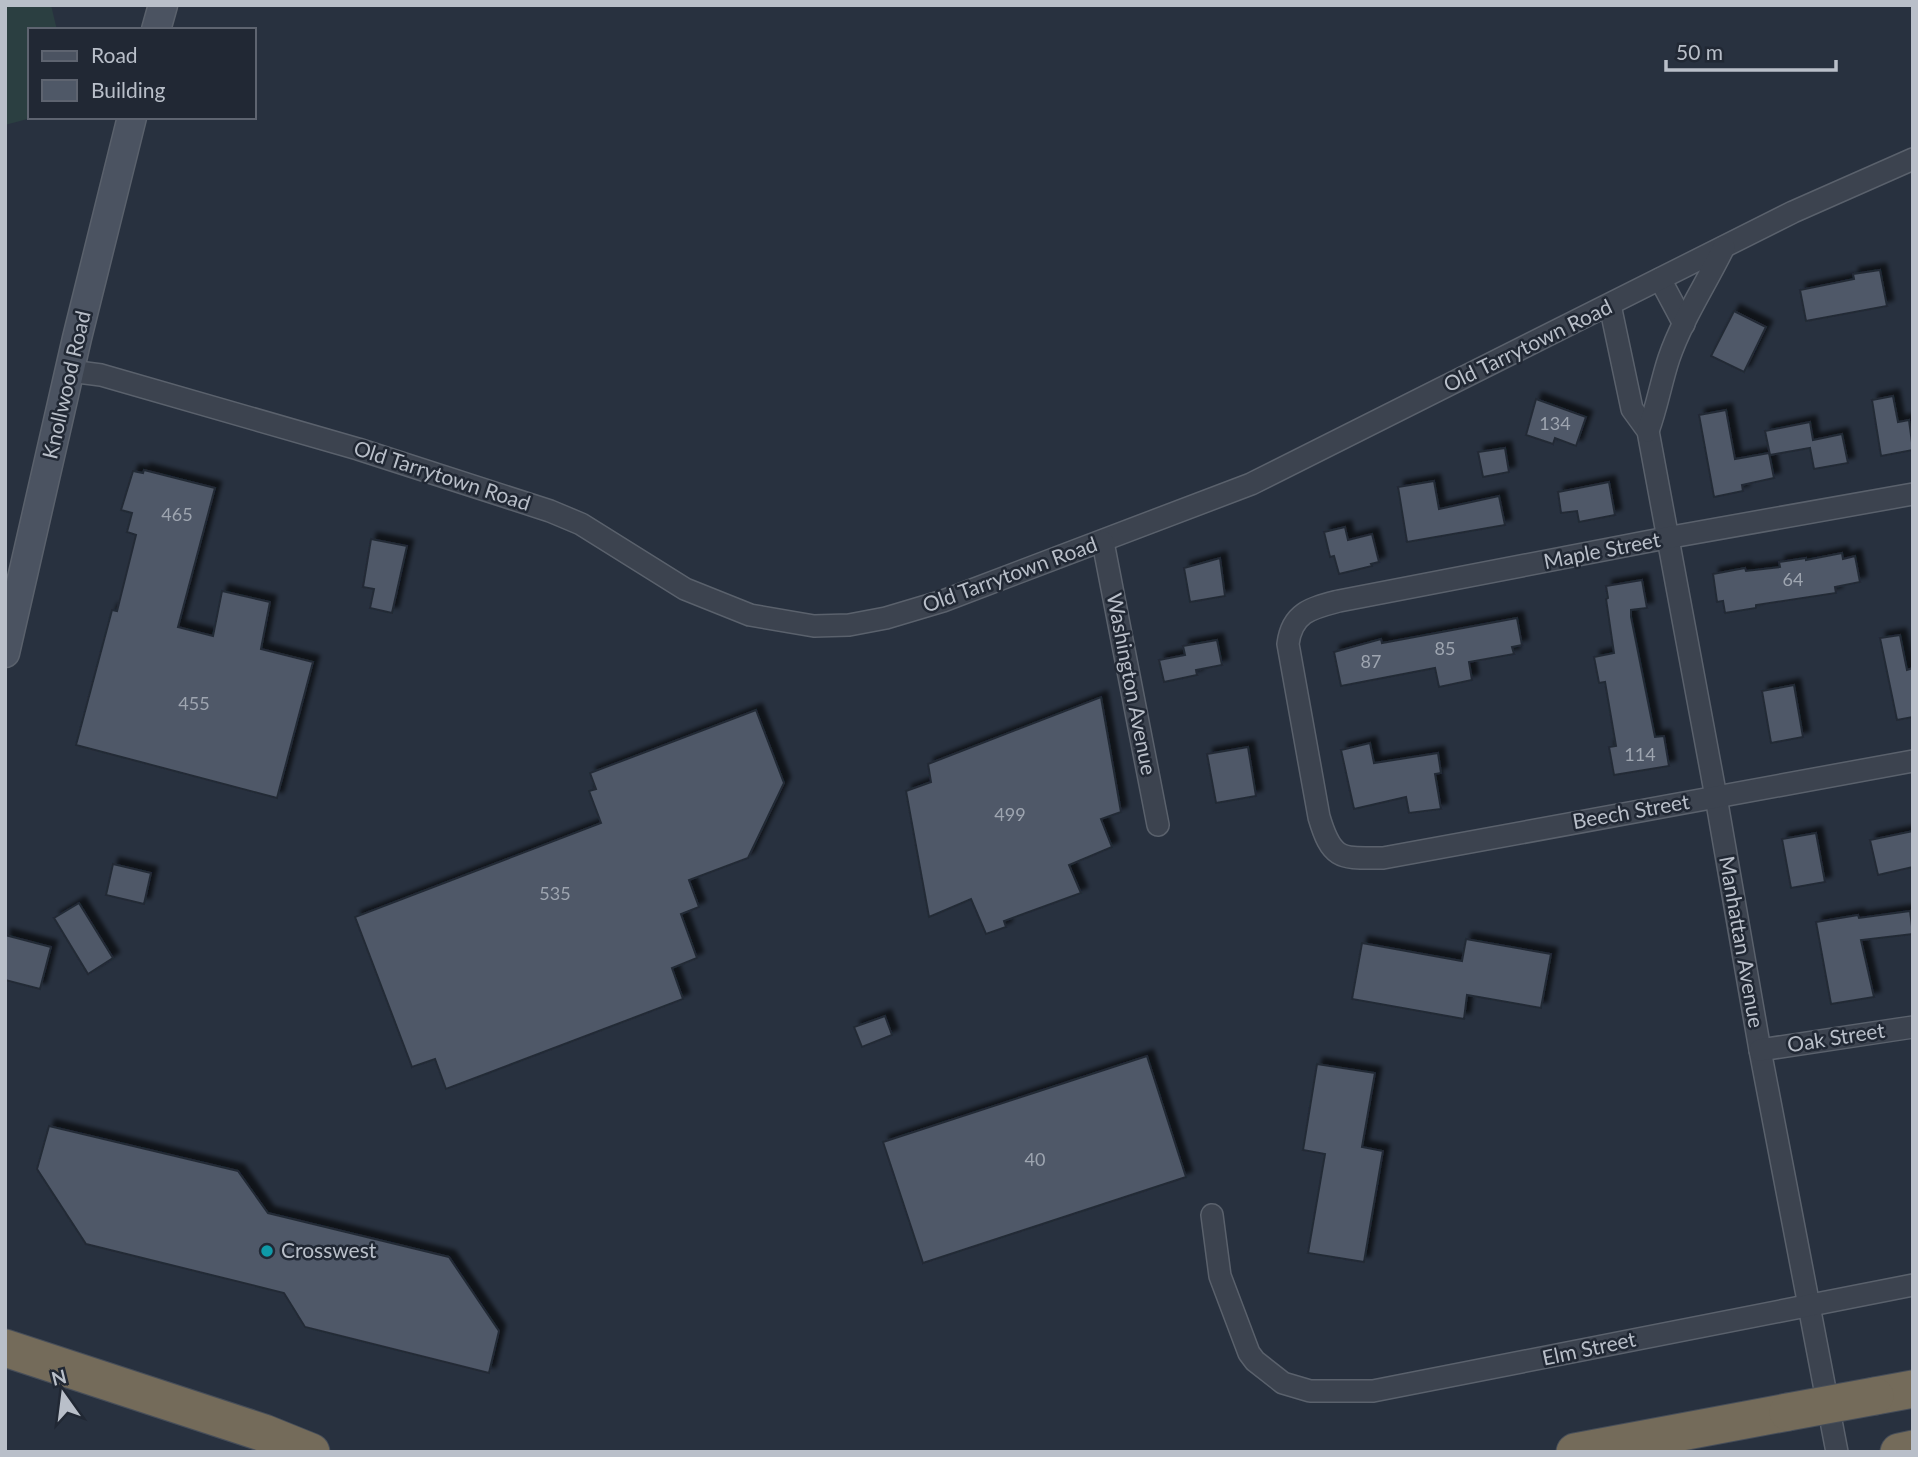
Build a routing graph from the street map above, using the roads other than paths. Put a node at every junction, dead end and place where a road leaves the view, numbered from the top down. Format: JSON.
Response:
{"nodes":[{"id":1,"x":163,"y":5,"type":"edge"},
{"id":2,"x":157,"y":28,"type":"edge"},
{"id":3,"x":132,"y":119,"type":"edge"},
{"id":4,"x":1913,"y":159,"type":"edge"},
{"id":5,"x":1724,"y":247,"type":"junction"},
{"id":6,"x":1660,"y":279,"type":"junction"},
{"id":7,"x":1611,"y":305,"type":"junction"},
{"id":8,"x":1684,"y":324,"type":"junction"},
{"id":9,"x":70,"y":371,"type":"junction"},
{"id":10,"x":1648,"y":431,"type":"junction"},
{"id":11,"x":1913,"y":494,"type":"edge"},
{"id":12,"x":1667,"y":538,"type":"junction"},
{"id":13,"x":1103,"y":542,"type":"junction"},
{"id":14,"x":5,"y":653,"type":"edge"},
{"id":15,"x":1913,"y":761,"type":"edge"},
{"id":16,"x":1716,"y":797,"type":"junction"},
{"id":17,"x":1158,"y":825,"type":"dead end"},
{"id":18,"x":1348,"y":858,"type":"joint"},
{"id":19,"x":1913,"y":1027,"type":"edge"},
{"id":20,"x":1759,"y":1050,"type":"junction"},
{"id":21,"x":1212,"y":1215,"type":"dead end"},
{"id":22,"x":1913,"y":1286,"type":"edge"},
{"id":23,"x":1808,"y":1307,"type":"junction"},
{"id":24,"x":5,"y":1348,"type":"edge"},
{"id":25,"x":1913,"y":1389,"type":"edge"},
{"id":26,"x":1913,"y":1449,"type":"edge"},
{"id":27,"x":311,"y":1452,"type":"edge"},
{"id":28,"x":1574,"y":1452,"type":"edge"},
{"id":29,"x":1837,"y":1452,"type":"edge"},
{"id":30,"x":1899,"y":1452,"type":"edge"}],
"edges":[{"from":1,"to":2,"type":"main road"},
{"from":3,"to":9,"type":"main road","name":"Knollwood Road"},
{"from":4,"to":5,"type":"street","name":"Old Tarrytown Road"},
{"from":5,"to":6,"type":"street","name":"Old Tarrytown Road"},
{"from":5,"to":8,"type":"street","name":"Manhattan Avenue"},
{"from":6,"to":7,"type":"street","name":"Old Tarrytown Road"},
{"from":6,"to":8,"type":"street"},
{"from":7,"to":10,"type":"street","name":"Manhattan Avenue"},
{"from":7,"to":13,"type":"street","name":"Old Tarrytown Road"},
{"from":8,"to":10,"type":"street","name":"Manhattan Avenue"},
{"from":9,"to":13,"type":"street","name":"Old Tarrytown Road"},
{"from":9,"to":14,"type":"main road","name":"Knollwood Road"},
{"from":10,"to":12,"type":"street","name":"Manhattan Avenue"},
{"from":11,"to":12,"type":"street","name":"Maple Street"},
{"from":12,"to":16,"type":"street","name":"Manhattan Avenue"},
{"from":12,"to":18,"type":"street","name":"Maple Street"},
{"from":13,"to":17,"type":"street","name":"Washington Avenue"},
{"from":15,"to":16,"type":"street","name":"Beech Street"},
{"from":16,"to":18,"type":"street","name":"Beech Street"},
{"from":16,"to":20,"type":"street","name":"Manhattan Avenue"},
{"from":19,"to":20,"type":"street","name":"Oak Street"},
{"from":20,"to":23,"type":"street","name":"Manhattan Avenue"},
{"from":21,"to":23,"type":"street","name":"Elm Street"},
{"from":22,"to":23,"type":"street","name":"Elm Street"},
{"from":23,"to":29,"type":"street","name":"Manhattan Avenue"},
{"from":24,"to":27,"type":"highway"},
{"from":25,"to":28,"type":"highway","bridge":true},
{"from":26,"to":30,"type":"highway"}]}
